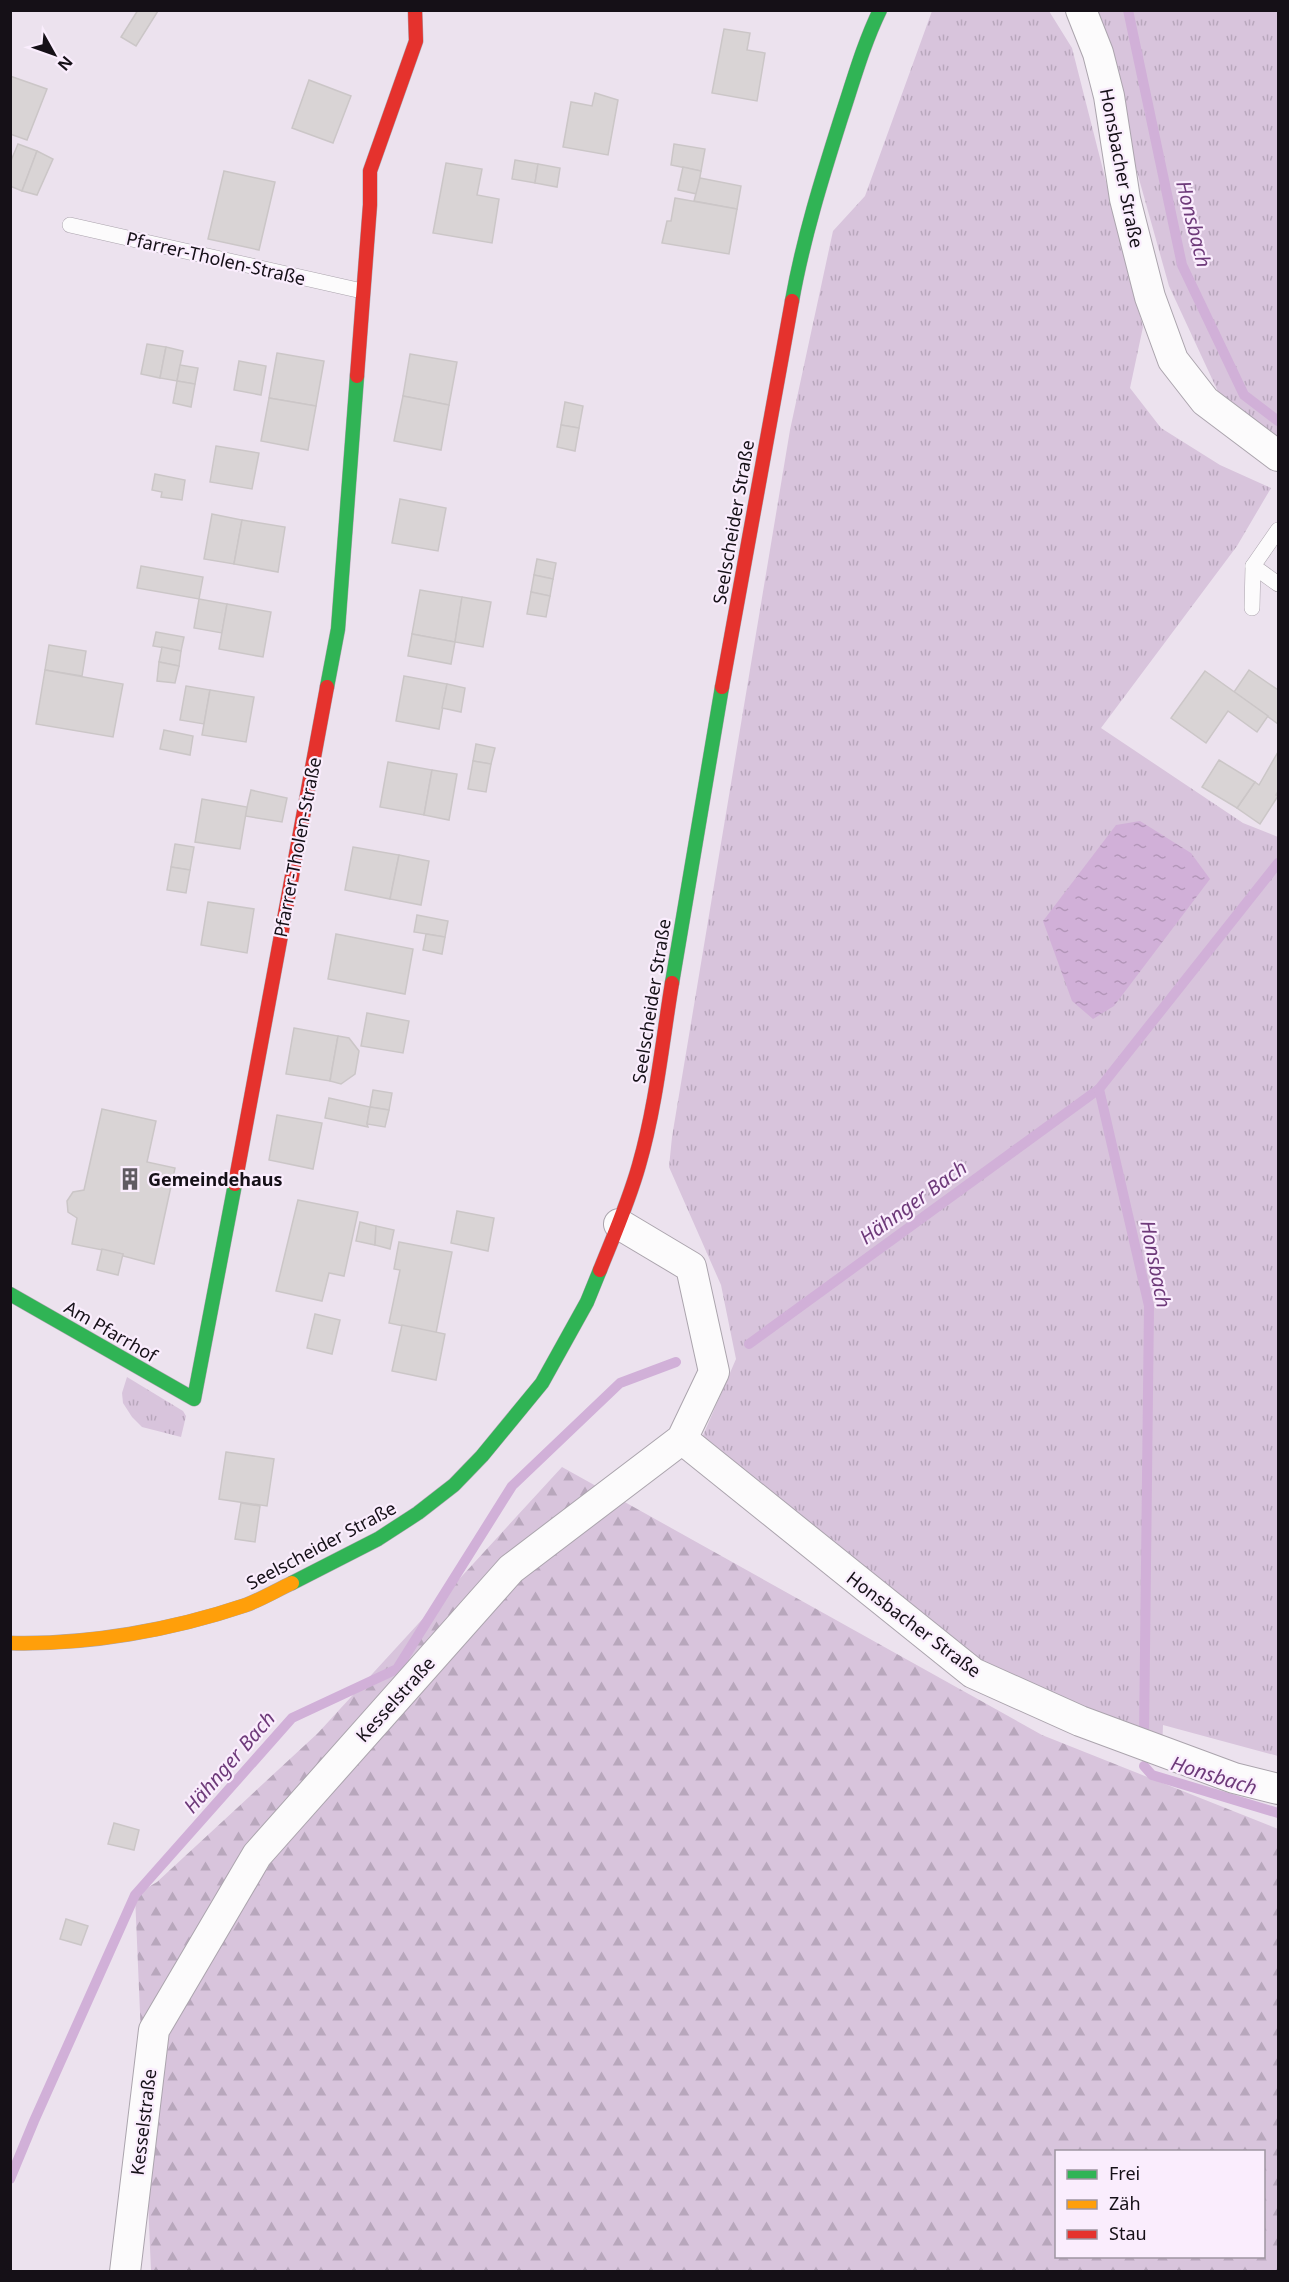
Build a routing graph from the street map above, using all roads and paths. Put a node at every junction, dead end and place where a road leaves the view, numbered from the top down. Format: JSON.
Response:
{"nodes":[{"id":1,"x":415,"y":10,"type":"edge"},
{"id":2,"x":880,"y":10,"type":"edge"},
{"id":3,"x":1081,"y":10,"type":"edge"},
{"id":4,"x":70,"y":225,"type":"dead end"},
{"id":5,"x":362,"y":291,"type":"junction"},
{"id":6,"x":1278,"y":456,"type":"edge"},
{"id":7,"x":1278,"y":530,"type":"edge"},
{"id":8,"x":1253,"y":566,"type":"junction"},
{"id":9,"x":1278,"y":584,"type":"edge"},
{"id":10,"x":1252,"y":608,"type":"dead end"},
{"id":11,"x":619,"y":1224,"type":"junction"},
{"id":12,"x":10,"y":1294,"type":"edge"},
{"id":13,"x":194,"y":1399,"type":"joint"},
{"id":14,"x":682,"y":1439,"type":"junction"},
{"id":15,"x":10,"y":1643,"type":"edge"},
{"id":16,"x":1278,"y":1789,"type":"edge"},
{"id":17,"x":125,"y":2271,"type":"edge"}],
"edges":[{"from":1,"to":5,"type":"street","name":"Pfarrer-Tholen-Straße"},
{"from":2,"to":11,"type":"street","name":"Seelscheider Straße"},
{"from":3,"to":6,"type":"street","name":"Honsbacher Straße"},
{"from":4,"to":5,"type":"lane","name":"Pfarrer-Tholen-Straße"},
{"from":5,"to":13,"type":"street","name":"Pfarrer-Tholen-Straße"},
{"from":7,"to":8,"type":"lane"},
{"from":8,"to":9,"type":"lane"},
{"from":8,"to":10,"type":"lane"},
{"from":11,"to":14,"type":"street","name":"Kesselstraße"},
{"from":11,"to":15,"type":"street","name":"Seelscheider Straße"},
{"from":12,"to":13,"type":"street","name":"Am Pfarrhof"},
{"from":14,"to":16,"type":"street","name":"Honsbacher Straße"},
{"from":14,"to":17,"type":"street","name":"Kesselstraße"}]}
